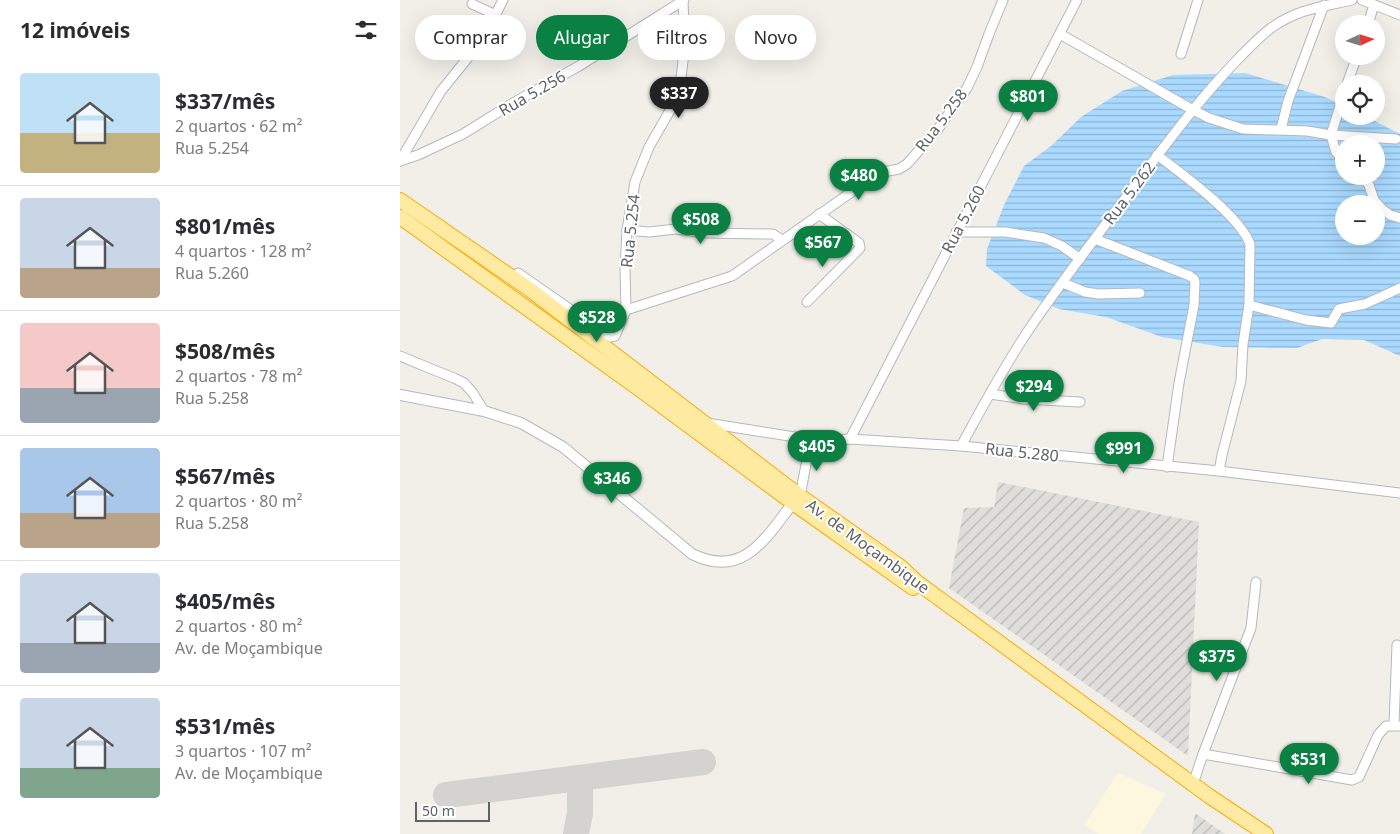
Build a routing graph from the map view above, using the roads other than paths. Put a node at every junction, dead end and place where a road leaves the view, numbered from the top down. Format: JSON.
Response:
{"nodes":[{"id":1,"x":503,"y":0,"type":"edge"},
{"id":2,"x":684,"y":0,"type":"edge"},
{"id":3,"x":1003,"y":0,"type":"edge"},
{"id":4,"x":1077,"y":0,"type":"edge"},
{"id":5,"x":1198,"y":0,"type":"edge"},
{"id":6,"x":1351,"y":0,"type":"edge"},
{"id":7,"x":1362,"y":0,"type":"edge"},
{"id":8,"x":472,"y":4,"type":"dead end"},
{"id":9,"x":1324,"y":5,"type":"junction"},
{"id":10,"x":1374,"y":5,"type":"junction"},
{"id":11,"x":496,"y":15,"type":"joint"},
{"id":12,"x":1371,"y":15,"type":"edge"},
{"id":13,"x":1400,"y":15,"type":"edge"},
{"id":14,"x":1060,"y":34,"type":"junction"},
{"id":15,"x":1181,"y":54,"type":"dead end"},
{"id":16,"x":466,"y":60,"type":"edge"},
{"id":17,"x":1193,"y":110,"type":"junction"},
{"id":18,"x":1335,"y":122,"type":"edge"},
{"id":19,"x":1281,"y":130,"type":"junction"},
{"id":20,"x":1331,"y":135,"type":"junction"},
{"id":21,"x":1396,"y":139,"type":"dead end"},
{"id":22,"x":1335,"y":149,"type":"edge"},
{"id":23,"x":1157,"y":155,"type":"junction"},
{"id":24,"x":400,"y":161,"type":"edge"},
{"id":25,"x":1368,"y":185,"type":"edge"},
{"id":26,"x":400,"y":200,"type":"edge"},
{"id":27,"x":819,"y":214,"type":"junction"},
{"id":28,"x":400,"y":216,"type":"edge"},
{"id":29,"x":1400,"y":218,"type":"edge"},
{"id":30,"x":627,"y":230,"type":"junction"},
{"id":31,"x":956,"y":232,"type":"junction"},
{"id":32,"x":1095,"y":238,"type":"junction"},
{"id":33,"x":782,"y":240,"type":"junction"},
{"id":34,"x":478,"y":253,"type":"junction"},
{"id":35,"x":1080,"y":258,"type":"junction"},
{"id":36,"x":1062,"y":283,"type":"junction"},
{"id":37,"x":1400,"y":288,"type":"edge"},
{"id":38,"x":1140,"y":293,"type":"dead end"},
{"id":39,"x":807,"y":302,"type":"dead end"},
{"id":40,"x":1249,"y":305,"type":"junction"},
{"id":41,"x":626,"y":310,"type":"junction"},
{"id":42,"x":400,"y":356,"type":"edge"},
{"id":43,"x":990,"y":394,"type":"junction"},
{"id":44,"x":400,"y":395,"type":"edge"},
{"id":45,"x":1080,"y":402,"type":"dead end"},
{"id":46,"x":484,"y":411,"type":"junction"},
{"id":47,"x":704,"y":422,"type":"junction"},
{"id":48,"x":850,"y":439,"type":"junction"},
{"id":49,"x":820,"y":441,"type":"junction"},
{"id":50,"x":961,"y":446,"type":"junction"},
{"id":51,"x":1167,"y":467,"type":"junction"},
{"id":52,"x":1219,"y":471,"type":"junction"},
{"id":53,"x":1400,"y":493,"type":"edge"},
{"id":54,"x":797,"y":500,"type":"junction"},
{"id":55,"x":1256,"y":582,"type":"dead end"},
{"id":56,"x":1397,"y":645,"type":"dead end"},
{"id":57,"x":1397,"y":726,"type":"edge"},
{"id":58,"x":1203,"y":754,"type":"junction"},
{"id":59,"x":1193,"y":784,"type":"junction"},
{"id":60,"x":1254,"y":834,"type":"edge"},
{"id":61,"x":1266,"y":834,"type":"edge"}],
"edges":[{"from":1,"to":11,"type":"street"},
{"from":2,"to":24,"type":"street","name":"Rua 5.256"},
{"from":2,"to":30,"type":"street","name":"Rua 5.254"},
{"from":3,"to":27,"type":"street","name":"Rua 5.258"},
{"from":4,"to":14,"type":"street","name":"Rua 5.260"},
{"from":5,"to":15,"type":"street"},
{"from":6,"to":9,"type":"street","name":"Rua 5.262"},
{"from":7,"to":10,"type":"street"},
{"from":8,"to":11,"type":"street"},
{"from":9,"to":17,"type":"street","name":"Rua 5.262"},
{"from":9,"to":19,"type":"street"},
{"from":10,"to":12,"type":"street"},
{"from":10,"to":13,"type":"street"},
{"from":14,"to":17,"type":"street"},
{"from":14,"to":31,"type":"street","name":"Rua 5.260"},
{"from":16,"to":24,"type":"street"},
{"from":17,"to":19,"type":"street"},
{"from":17,"to":23,"type":"street","name":"Rua 5.262"},
{"from":18,"to":20,"type":"street"},
{"from":19,"to":20,"type":"street"},
{"from":20,"to":21,"type":"street"},
{"from":20,"to":22,"type":"street"},
{"from":23,"to":32,"type":"street","name":"Rua 5.262"},
{"from":23,"to":40,"type":"street"},
{"from":25,"to":29,"type":"street"},
{"from":26,"to":34,"type":"highway","name":"Av. de Moçambique"},
{"from":27,"to":33,"type":"street","name":"Rua 5.258"},
{"from":27,"to":39,"type":"street"},
{"from":28,"to":54,"type":"highway","name":"Av. de Moçambique"},
{"from":30,"to":33,"type":"street"},
{"from":30,"to":41,"type":"street","name":"Rua 5.254"},
{"from":31,"to":35,"type":"street"},
{"from":31,"to":48,"type":"street","name":"Rua 5.260"},
{"from":32,"to":35,"type":"street","name":"Rua 5.262"},
{"from":32,"to":51,"type":"street"},
{"from":33,"to":41,"type":"street","name":"Rua 5.258"},
{"from":34,"to":41,"type":"street","name":"Rua 5.254"},
{"from":34,"to":47,"type":"highway","name":"Av. de Moçambique"},
{"from":35,"to":36,"type":"street","name":"Rua 5.262"},
{"from":36,"to":38,"type":"street"},
{"from":36,"to":43,"type":"street","name":"Rua 5.262"},
{"from":37,"to":40,"type":"street"},
{"from":40,"to":52,"type":"street"},
{"from":42,"to":46,"type":"street"},
{"from":43,"to":45,"type":"street"},
{"from":43,"to":50,"type":"street","name":"Rua 5.262"},
{"from":44,"to":46,"type":"street"},
{"from":46,"to":54,"type":"street"},
{"from":47,"to":49,"type":"street","name":"Rua 5.280"},
{"from":47,"to":54,"type":"highway","name":"Av. de Moçambique"},
{"from":48,"to":49,"type":"street","name":"Rua 5.280"},
{"from":48,"to":50,"type":"street","name":"Rua 5.280"},
{"from":49,"to":54,"type":"street"},
{"from":50,"to":51,"type":"street","name":"Rua 5.280"},
{"from":51,"to":52,"type":"street","name":"Rua 5.280"},
{"from":52,"to":53,"type":"street","name":"Rua 5.280"},
{"from":54,"to":59,"type":"highway","name":"Av. de Moçambique"},
{"from":54,"to":60,"type":"highway","name":"Av. de Moçambique"},
{"from":55,"to":58,"type":"street"},
{"from":56,"to":57,"type":"street"},
{"from":57,"to":58,"type":"street"},
{"from":58,"to":59,"type":"street"},
{"from":59,"to":61,"type":"highway","name":"Av. de Moçambique"}]}
